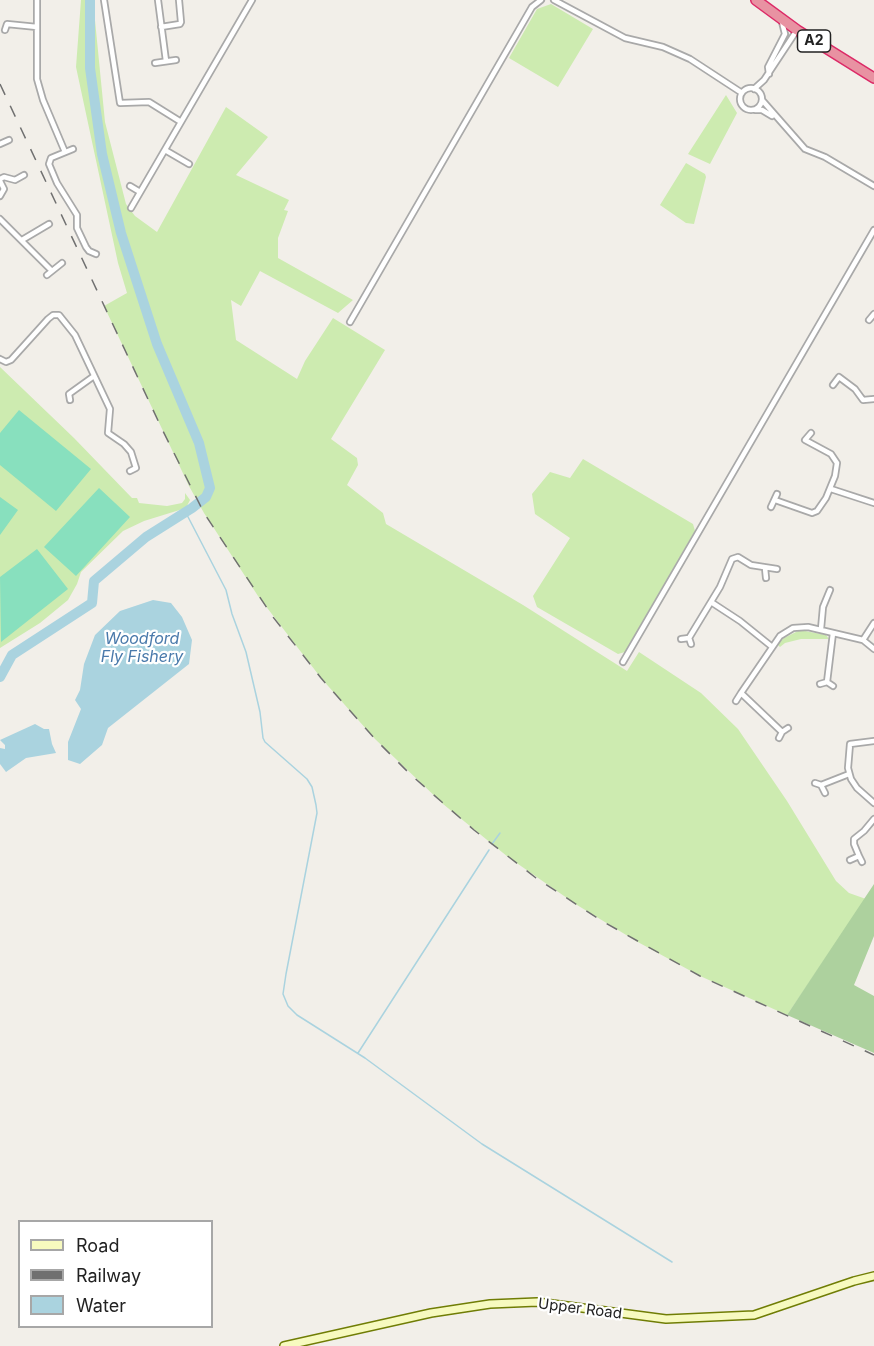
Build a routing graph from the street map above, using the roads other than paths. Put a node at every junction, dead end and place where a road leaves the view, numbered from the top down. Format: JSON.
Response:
{"nodes":[{"id":1,"x":36,"y":0,"type":"edge"},
{"id":2,"x":104,"y":0,"type":"edge"},
{"id":3,"x":158,"y":0,"type":"edge"},
{"id":4,"x":179,"y":0,"type":"edge"},
{"id":5,"x":252,"y":0,"type":"edge"},
{"id":6,"x":541,"y":0,"type":"edge"},
{"id":7,"x":554,"y":0,"type":"edge"},
{"id":8,"x":756,"y":0,"type":"edge"},
{"id":9,"x":4,"y":17,"type":"dead end"},
{"id":10,"x":780,"y":17,"type":"junction"},
{"id":11,"x":7,"y":24,"type":"junction"},
{"id":12,"x":37,"y":27,"type":"junction"},
{"id":13,"x":161,"y":27,"type":"junction"},
{"id":14,"x":5,"y":30,"type":"dead end"},
{"id":15,"x":797,"y":30,"type":"junction"},
{"id":16,"x":176,"y":60,"type":"dead end"},
{"id":17,"x":166,"y":61,"type":"junction"},
{"id":18,"x":155,"y":63,"type":"dead end"},
{"id":19,"x":769,"y":74,"type":"junction"},
{"id":20,"x":874,"y":78,"type":"edge"},
{"id":21,"x":764,"y":80,"type":"junction"},
{"id":22,"x":754,"y":89,"type":"junction"},
{"id":23,"x":742,"y":93,"type":"junction"},
{"id":24,"x":760,"y":93,"type":"junction"},
{"id":25,"x":762,"y":100,"type":"junction"},
{"id":26,"x":754,"y":110,"type":"junction"},
{"id":27,"x":777,"y":119,"type":"junction"},
{"id":28,"x":181,"y":122,"type":"junction"},
{"id":29,"x":9,"y":140,"type":"dead end"},
{"id":30,"x":0,"y":144,"type":"edge"},
{"id":31,"x":73,"y":149,"type":"dead end"},
{"id":32,"x":165,"y":150,"type":"junction"},
{"id":33,"x":65,"y":152,"type":"junction"},
{"id":34,"x":189,"y":164,"type":"dead end"},
{"id":35,"x":24,"y":176,"type":"dead end"},
{"id":36,"x":0,"y":180,"type":"edge"},
{"id":37,"x":130,"y":186,"type":"dead end"},
{"id":38,"x":874,"y":186,"type":"edge"},
{"id":39,"x":140,"y":192,"type":"junction"},
{"id":40,"x":0,"y":196,"type":"edge"},
{"id":41,"x":130,"y":208,"type":"dead end"},
{"id":42,"x":0,"y":219,"type":"edge"},
{"id":43,"x":87,"y":219,"type":"dead end"},
{"id":44,"x":78,"y":220,"type":"junction"},
{"id":45,"x":49,"y":224,"type":"dead end"},
{"id":46,"x":874,"y":230,"type":"edge"},
{"id":47,"x":22,"y":240,"type":"junction"},
{"id":48,"x":96,"y":254,"type":"dead end"},
{"id":49,"x":62,"y":263,"type":"dead end"},
{"id":50,"x":874,"y":314,"type":"edge"},
{"id":51,"x":869,"y":320,"type":"dead end"},
{"id":52,"x":350,"y":322,"type":"dead end"},
{"id":53,"x":0,"y":359,"type":"edge"},
{"id":54,"x":94,"y":376,"type":"junction"},
{"id":55,"x":833,"y":385,"type":"dead end"},
{"id":56,"x":874,"y":399,"type":"edge"},
{"id":57,"x":70,"y":400,"type":"dead end"},
{"id":58,"x":811,"y":433,"type":"dead end"},
{"id":59,"x":130,"y":471,"type":"dead end"},
{"id":60,"x":831,"y":489,"type":"junction"},
{"id":61,"x":777,"y":494,"type":"dead end"},
{"id":62,"x":775,"y":500,"type":"junction"},
{"id":63,"x":874,"y":503,"type":"edge"},
{"id":64,"x":771,"y":507,"type":"dead end"},
{"id":65,"x":765,"y":568,"type":"junction"},
{"id":66,"x":777,"y":569,"type":"dead end"},
{"id":67,"x":766,"y":578,"type":"dead end"},
{"id":68,"x":830,"y":590,"type":"dead end"},
{"id":69,"x":711,"y":602,"type":"junction"},
{"id":70,"x":874,"y":623,"type":"edge"},
{"id":71,"x":821,"y":629,"type":"junction"},
{"id":72,"x":833,"y":633,"type":"junction"},
{"id":73,"x":689,"y":638,"type":"junction"},
{"id":74,"x":681,"y":639,"type":"dead end"},
{"id":75,"x":862,"y":640,"type":"junction"},
{"id":76,"x":691,"y":645,"type":"dead end"},
{"id":77,"x":771,"y":646,"type":"junction"},
{"id":78,"x":874,"y":649,"type":"edge"},
{"id":79,"x":623,"y":662,"type":"dead end"},
{"id":80,"x":827,"y":682,"type":"junction"},
{"id":81,"x":820,"y":684,"type":"dead end"},
{"id":82,"x":833,"y":686,"type":"dead end"},
{"id":83,"x":741,"y":693,"type":"junction"},
{"id":84,"x":736,"y":701,"type":"dead end"},
{"id":85,"x":788,"y":728,"type":"dead end"},
{"id":86,"x":782,"y":732,"type":"junction"},
{"id":87,"x":779,"y":738,"type":"dead end"},
{"id":88,"x":874,"y":741,"type":"edge"},
{"id":89,"x":849,"y":774,"type":"junction"},
{"id":90,"x":825,"y":793,"type":"dead end"},
{"id":91,"x":874,"y":802,"type":"edge"},
{"id":92,"x":874,"y":819,"type":"edge"},
{"id":93,"x":859,"y":856,"type":"junction"},
{"id":94,"x":850,"y":860,"type":"dead end"},
{"id":95,"x":862,"y":862,"type":"dead end"},
{"id":96,"x":874,"y":1276,"type":"edge"},
{"id":97,"x":284,"y":1346,"type":"edge"}],
"edges":[{"from":1,"to":12,"type":"street"},
{"from":2,"to":28,"type":"street"},
{"from":3,"to":13,"type":"street"},
{"from":4,"to":13,"type":"street"},
{"from":5,"to":28,"type":"street"},
{"from":6,"to":52,"type":"street"},
{"from":7,"to":23,"type":"street"},
{"from":8,"to":10,"type":"highway","number":"A2"},
{"from":9,"to":11,"type":"street"},
{"from":10,"to":15,"type":"highway","number":"A2"},
{"from":10,"to":19,"type":"street"},
{"from":11,"to":12,"type":"street"},
{"from":11,"to":14,"type":"street"},
{"from":12,"to":33,"type":"street"},
{"from":13,"to":17,"type":"street"},
{"from":15,"to":19,"type":"street"},
{"from":15,"to":20,"type":"highway","number":"A2"},
{"from":16,"to":17,"type":"street"},
{"from":17,"to":18,"type":"street"},
{"from":19,"to":21,"type":"street"},
{"from":21,"to":22,"type":"street"},
{"from":21,"to":24,"type":"street"},
{"from":22,"to":23,"type":"street"},
{"from":22,"to":24,"type":"street"},
{"from":23,"to":26,"type":"street"},
{"from":24,"to":25,"type":"street"},
{"from":25,"to":26,"type":"street"},
{"from":25,"to":27,"type":"street"},
{"from":26,"to":27,"type":"street"},
{"from":27,"to":38,"type":"street"},
{"from":28,"to":32,"type":"street"},
{"from":29,"to":30,"type":"street"},
{"from":31,"to":33,"type":"street"},
{"from":32,"to":34,"type":"street"},
{"from":32,"to":39,"type":"street"},
{"from":33,"to":44,"type":"street"},
{"from":35,"to":36,"type":"street"},
{"from":36,"to":40,"type":"street"},
{"from":37,"to":39,"type":"street"},
{"from":39,"to":41,"type":"street"},
{"from":42,"to":47,"type":"street"},
{"from":43,"to":44,"type":"street"},
{"from":44,"to":48,"type":"street"},
{"from":45,"to":47,"type":"street"},
{"from":46,"to":79,"type":"street"},
{"from":47,"to":49,"type":"street"},
{"from":50,"to":51,"type":"street"},
{"from":53,"to":54,"type":"street"},
{"from":54,"to":57,"type":"street"},
{"from":54,"to":59,"type":"street"},
{"from":55,"to":56,"type":"street"},
{"from":58,"to":60,"type":"street"},
{"from":60,"to":62,"type":"street"},
{"from":60,"to":63,"type":"street"},
{"from":61,"to":62,"type":"street"},
{"from":62,"to":64,"type":"street"},
{"from":65,"to":66,"type":"street"},
{"from":65,"to":67,"type":"street"},
{"from":65,"to":69,"type":"street"},
{"from":68,"to":71,"type":"street"},
{"from":69,"to":73,"type":"street"},
{"from":69,"to":77,"type":"street"},
{"from":70,"to":75,"type":"street"},
{"from":71,"to":72,"type":"street"},
{"from":71,"to":77,"type":"street"},
{"from":72,"to":75,"type":"street"},
{"from":72,"to":80,"type":"street"},
{"from":73,"to":74,"type":"street"},
{"from":73,"to":76,"type":"street"},
{"from":75,"to":78,"type":"street"},
{"from":77,"to":83,"type":"street"},
{"from":80,"to":81,"type":"street"},
{"from":80,"to":82,"type":"street"},
{"from":83,"to":84,"type":"street"},
{"from":83,"to":86,"type":"street"},
{"from":85,"to":86,"type":"street"},
{"from":86,"to":87,"type":"street"},
{"from":88,"to":89,"type":"street"},
{"from":89,"to":90,"type":"street"},
{"from":89,"to":91,"type":"street"},
{"from":92,"to":93,"type":"street"},
{"from":93,"to":94,"type":"street"},
{"from":93,"to":95,"type":"street"},
{"from":96,"to":97,"type":"main road","name":"Upper Road"}]}
